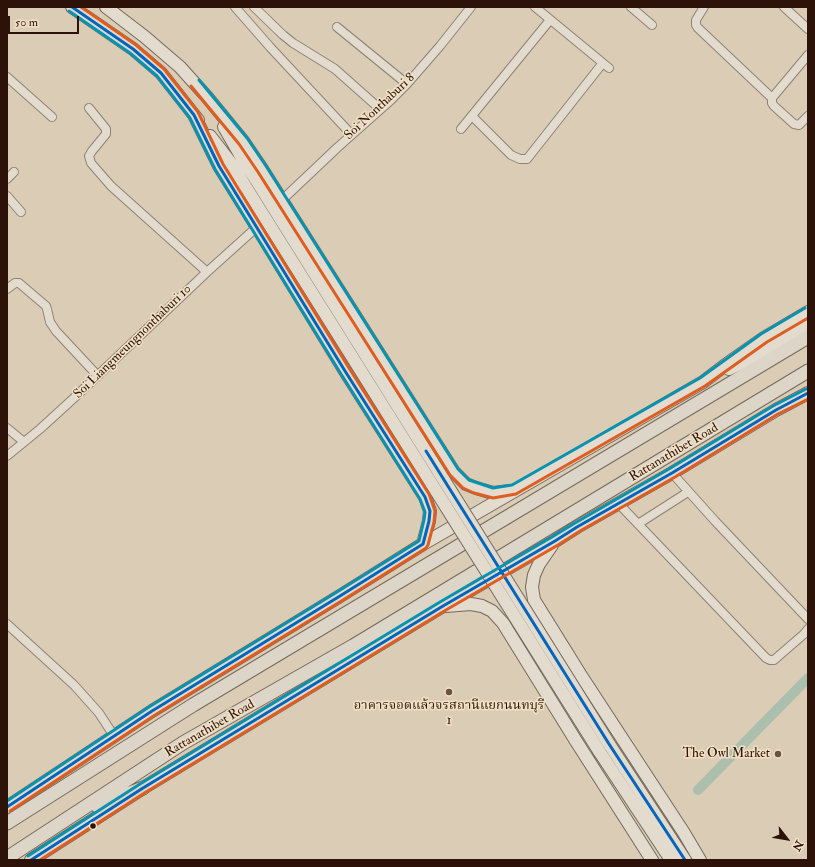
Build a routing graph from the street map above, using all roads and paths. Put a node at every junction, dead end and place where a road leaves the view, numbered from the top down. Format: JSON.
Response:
{"nodes":[{"id":1,"x":72,"y":7,"type":"edge"},
{"id":2,"x":106,"y":7,"type":"edge"},
{"id":3,"x":235,"y":7,"type":"edge"},
{"id":4,"x":254,"y":7,"type":"edge"},
{"id":5,"x":470,"y":7,"type":"edge"},
{"id":6,"x":535,"y":7,"type":"edge"},
{"id":7,"x":631,"y":7,"type":"edge"},
{"id":8,"x":704,"y":7,"type":"edge"},
{"id":9,"x":787,"y":8,"type":"edge"},
{"id":10,"x":550,"y":20,"type":"junction"},
{"id":11,"x":652,"y":25,"type":"dead end"},
{"id":12,"x":336,"y":27,"type":"dead end"},
{"id":13,"x":808,"y":29,"type":"edge"},
{"id":14,"x":808,"y":56,"type":"edge"},
{"id":15,"x":7,"y":77,"type":"edge"},
{"id":16,"x":407,"y":84,"type":"junction"},
{"id":17,"x":206,"y":96,"type":"junction"},
{"id":18,"x":772,"y":98,"type":"junction"},
{"id":19,"x":88,"y":108,"type":"dead end"},
{"id":20,"x":380,"y":109,"type":"junction"},
{"id":21,"x":194,"y":115,"type":"junction"},
{"id":22,"x":472,"y":116,"type":"junction"},
{"id":23,"x":808,"y":116,"type":"edge"},
{"id":24,"x":52,"y":117,"type":"dead end"},
{"id":25,"x":461,"y":129,"type":"dead end"},
{"id":26,"x":352,"y":134,"type":"junction"},
{"id":27,"x":14,"y":172,"type":"dead end"},
{"id":28,"x":7,"y":179,"type":"edge"},
{"id":29,"x":7,"y":196,"type":"edge"},
{"id":30,"x":282,"y":200,"type":"junction"},
{"id":31,"x":21,"y":212,"type":"dead end"},
{"id":32,"x":257,"y":226,"type":"junction"},
{"id":33,"x":207,"y":272,"type":"junction"},
{"id":34,"x":7,"y":289,"type":"edge"},
{"id":35,"x":808,"y":312,"type":"edge"},
{"id":36,"x":808,"y":326,"type":"edge"},
{"id":37,"x":808,"y":337,"type":"edge"},
{"id":38,"x":808,"y":371,"type":"edge"},
{"id":39,"x":97,"y":375,"type":"junction"},
{"id":40,"x":703,"y":382,"type":"junction"},
{"id":41,"x":808,"y":384,"type":"edge"},
{"id":42,"x":808,"y":393,"type":"edge"},
{"id":43,"x":776,"y":410,"type":"junction"},
{"id":44,"x":7,"y":428,"type":"edge"},
{"id":45,"x":24,"y":442,"type":"junction"},
{"id":46,"x":7,"y":456,"type":"edge"},
{"id":47,"x":454,"y":472,"type":"junction"},
{"id":48,"x":672,"y":473,"type":"junction"},
{"id":49,"x":514,"y":490,"type":"junction"},
{"id":50,"x":688,"y":492,"type":"junction"},
{"id":51,"x":425,"y":497,"type":"junction"},
{"id":52,"x":618,"y":504,"type":"junction"},
{"id":53,"x":638,"y":524,"type":"junction"},
{"id":54,"x":555,"y":541,"type":"junction"},
{"id":55,"x":423,"y":544,"type":"junction"},
{"id":56,"x":534,"y":600,"type":"junction"},
{"id":57,"x":443,"y":606,"type":"junction"},
{"id":58,"x":808,"y":619,"type":"edge"},
{"id":59,"x":503,"y":623,"type":"junction"},
{"id":60,"x":7,"y":624,"type":"edge"},
{"id":61,"x":808,"y":629,"type":"edge"},
{"id":62,"x":114,"y":736,"type":"junction"},
{"id":63,"x":143,"y":788,"type":"junction"},
{"id":64,"x":7,"y":807,"type":"edge"},
{"id":65,"x":71,"y":816,"type":"junction"},
{"id":66,"x":7,"y":823,"type":"edge"},
{"id":67,"x":7,"y":858,"type":"edge"},
{"id":68,"x":31,"y":860,"type":"edge"},
{"id":69,"x":652,"y":860,"type":"edge"},
{"id":70,"x":671,"y":860,"type":"edge"},
{"id":71,"x":685,"y":860,"type":"edge"},
{"id":72,"x":700,"y":860,"type":"edge"}],
"edges":[{"from":1,"to":21,"type":"main road"},
{"from":2,"to":17,"type":"main road"},
{"from":3,"to":26,"type":"street"},
{"from":4,"to":20,"type":"street"},
{"from":5,"to":16,"type":"street","name":"Soi Nonthaburi 8"},
{"from":6,"to":10,"type":"street"},
{"from":7,"to":11,"type":"street"},
{"from":8,"to":18,"type":"street"},
{"from":9,"to":13,"type":"street"},
{"from":10,"to":22,"type":"street"},
{"from":10,"to":22,"type":"street"},
{"from":12,"to":16,"type":"street"},
{"from":14,"to":18,"type":"street"},
{"from":15,"to":24,"type":"street"},
{"from":16,"to":20,"type":"street","name":"Soi Nonthaburi 8"},
{"from":17,"to":30,"type":"main road"},
{"from":17,"to":71,"type":"main road","bridge":true},
{"from":18,"to":23,"type":"street"},
{"from":19,"to":33,"type":"street"},
{"from":20,"to":26,"type":"street","name":"Soi Nonthaburi 8"},
{"from":21,"to":32,"type":"main road"},
{"from":21,"to":70,"type":"main road","bridge":true},
{"from":22,"to":25,"type":"street"},
{"from":26,"to":30,"type":"street","name":"Soi Nonthaburi 8"},
{"from":27,"to":28,"type":"street"},
{"from":29,"to":31,"type":"street"},
{"from":30,"to":47,"type":"main road"},
{"from":32,"to":33,"type":"street","name":"Soi Liangmeungnonthaburi 10"},
{"from":32,"to":51,"type":"main road"},
{"from":33,"to":39,"type":"street","name":"Soi Liangmeungnonthaburi 10"},
{"from":34,"to":39,"type":"street"},
{"from":35,"to":40,"type":"main road"},
{"from":36,"to":40,"type":"main road"},
{"from":37,"to":66,"type":"main road"},
{"from":38,"to":65,"type":"main road","name":"Rattanathibet Road"},
{"from":39,"to":45,"type":"street","name":"Soi Liangmeungnonthaburi 10"},
{"from":40,"to":49,"type":"main road"},
{"from":41,"to":43,"type":"main road"},
{"from":42,"to":43,"type":"main road","name":"Rattanathibet Road"},
{"from":43,"to":48,"type":"main road","name":"Rattanathibet Road"},
{"from":44,"to":45,"type":"street"},
{"from":45,"to":46,"type":"street","name":"Soi Liangmeungnonthaburi 10"},
{"from":47,"to":49,"type":"main road"},
{"from":47,"to":51,"type":"main road"},
{"from":48,"to":50,"type":"street"},
{"from":48,"to":52,"type":"main road","name":"Rattanathibet Road"},
{"from":49,"to":55,"type":"main road"},
{"from":50,"to":53,"type":"street"},
{"from":50,"to":58,"type":"street"},
{"from":51,"to":55,"type":"main road"},
{"from":52,"to":53,"type":"street"},
{"from":52,"to":54,"type":"main road","name":"Rattanathibet Road"},
{"from":53,"to":61,"type":"street"},
{"from":54,"to":56,"type":"main road"},
{"from":54,"to":57,"type":"main road","name":"Rattanathibet Road"},
{"from":55,"to":62,"type":"main road"},
{"from":56,"to":59,"type":"main road"},
{"from":56,"to":72,"type":"main road"},
{"from":57,"to":59,"type":"main road"},
{"from":57,"to":63,"type":"main road","name":"Rattanathibet Road"},
{"from":59,"to":69,"type":"main road"},
{"from":60,"to":62,"type":"street"},
{"from":62,"to":64,"type":"main road"},
{"from":63,"to":65,"type":"main road"},
{"from":63,"to":68,"type":"main road","name":"Rattanathibet Road"},
{"from":65,"to":67,"type":"main road","name":"Rattanathibet Road"}]}
